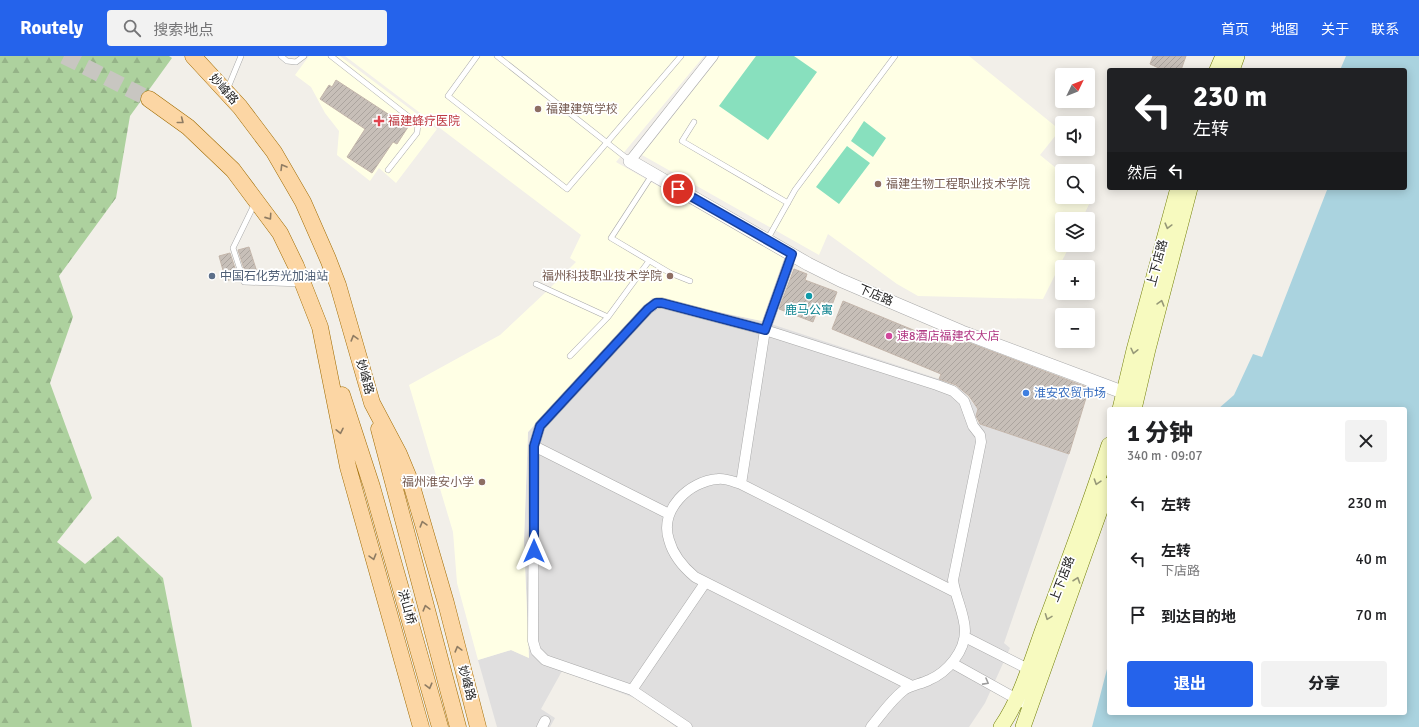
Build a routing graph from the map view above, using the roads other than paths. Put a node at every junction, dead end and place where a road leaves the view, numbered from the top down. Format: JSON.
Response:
{"nodes":[{"id":1,"x":193,"y":56,"type":"edge"},
{"id":2,"x":241,"y":56,"type":"edge"},
{"id":3,"x":280,"y":56,"type":"edge"},
{"id":4,"x":304,"y":56,"type":"edge"},
{"id":5,"x":331,"y":56,"type":"edge"},
{"id":6,"x":477,"y":56,"type":"edge"},
{"id":7,"x":497,"y":56,"type":"edge"},
{"id":8,"x":681,"y":56,"type":"edge"},
{"id":9,"x":713,"y":56,"type":"edge"},
{"id":10,"x":895,"y":56,"type":"edge"},
{"id":11,"x":1223,"y":56,"type":"edge"},
{"id":12,"x":1237,"y":56,"type":"edge"},
{"id":13,"x":1218,"y":68,"type":"edge"},
{"id":14,"x":1233,"y":68,"type":"edge"},
{"id":15,"x":227,"y":91,"type":"junction"},
{"id":16,"x":150,"y":99,"type":"tunnel mouth"},
{"id":17,"x":694,"y":122,"type":"dead end"},
{"id":18,"x":607,"y":144,"type":"junction"},
{"id":19,"x":630,"y":161,"type":"junction"},
{"id":20,"x":388,"y":170,"type":"dead end"},
{"id":21,"x":653,"y":174,"type":"junction"},
{"id":22,"x":1177,"y":190,"type":"edge"},
{"id":23,"x":1189,"y":190,"type":"edge"},
{"id":24,"x":257,"y":201,"type":"junction"},
{"id":25,"x":788,"y":203,"type":"junction"},
{"id":26,"x":767,"y":240,"type":"junction"},
{"id":27,"x":792,"y":254,"type":"junction"},
{"id":28,"x":649,"y":261,"type":"junction"},
{"id":29,"x":690,"y":281,"type":"dead end"},
{"id":30,"x":304,"y":284,"type":"junction"},
{"id":31,"x":536,"y":284,"type":"dead end"},
{"id":32,"x":608,"y":317,"type":"junction"},
{"id":33,"x":320,"y":327,"type":"junction"},
{"id":34,"x":765,"y":330,"type":"junction"},
{"id":35,"x":570,"y":356,"type":"dead end"},
{"id":36,"x":1132,"y":400,"type":"edge"},
{"id":37,"x":372,"y":403,"type":"junction"},
{"id":38,"x":1123,"y":407,"type":"edge"},
{"id":39,"x":534,"y":446,"type":"junction"},
{"id":40,"x":1107,"y":451,"type":"edge"},
{"id":41,"x":741,"y":484,"type":"junction"},
{"id":42,"x":1107,"y":491,"type":"edge"},
{"id":43,"x":669,"y":514,"type":"junction"},
{"id":44,"x":705,"y":583,"type":"junction"},
{"id":45,"x":955,"y":592,"type":"junction"},
{"id":46,"x":965,"y":637,"type":"junction"},
{"id":47,"x":952,"y":663,"type":"junction"},
{"id":48,"x":1028,"y":669,"type":"junction"},
{"id":49,"x":1043,"y":676,"type":"junction"},
{"id":50,"x":912,"y":686,"type":"junction"},
{"id":51,"x":632,"y":690,"type":"junction"},
{"id":52,"x":1016,"y":699,"type":"junction"},
{"id":53,"x":1031,"y":707,"type":"junction"},
{"id":54,"x":1024,"y":724,"type":"edge"},
{"id":55,"x":421,"y":727,"type":"edge"},
{"id":56,"x":440,"y":727,"type":"edge"},
{"id":57,"x":458,"y":727,"type":"edge"},
{"id":58,"x":478,"y":727,"type":"edge"},
{"id":59,"x":687,"y":727,"type":"edge"},
{"id":60,"x":871,"y":727,"type":"edge"},
{"id":61,"x":1001,"y":727,"type":"edge"}],
"edges":[{"from":1,"to":15,"type":"main road","name":"妙峰路"},
{"from":2,"to":15,"type":"lane"},
{"from":3,"to":4,"type":"lane"},
{"from":5,"to":20,"type":"lane"},
{"from":6,"to":18,"type":"lane"},
{"from":7,"to":18,"type":"lane"},
{"from":8,"to":18,"type":"lane"},
{"from":9,"to":19,"type":"street"},
{"from":10,"to":25,"type":"lane"},
{"from":11,"to":13,"type":"main road"},
{"from":12,"to":14,"type":"main road"},
{"from":37,"to":15,"type":"main road","name":"妙峰路","one_way":true},
{"from":16,"to":24,"type":"main road","one_way":true},
{"from":17,"to":25,"type":"lane"},
{"from":18,"to":19,"type":"lane"},
{"from":19,"to":21,"type":"street","name":"下店路"},
{"from":21,"to":26,"type":"street","name":"下店路"},
{"from":21,"to":28,"type":"lane"},
{"from":22,"to":36,"type":"main road","name":"上下店路","one_way":true},
{"from":36,"to":23,"type":"main road","name":"上下店路","one_way":true},
{"from":24,"to":30,"type":"main road","one_way":true},
{"from":24,"to":30,"type":"lane"},
{"from":25,"to":26,"type":"lane"},
{"from":26,"to":27,"type":"street","name":"下店路"},
{"from":27,"to":34,"type":"street"},
{"from":27,"to":36,"type":"street","name":"下店路"},
{"from":28,"to":29,"type":"lane"},
{"from":28,"to":32,"type":"lane"},
{"from":30,"to":33,"type":"main road"},
{"from":31,"to":32,"type":"lane"},
{"from":32,"to":35,"type":"lane"},
{"from":33,"to":55,"type":"main road","one_way":true},
{"from":33,"to":56,"type":"main road","name":"洪山桥","one_way":true},
{"from":34,"to":39,"type":"street"},
{"from":34,"to":41,"type":"street"},
{"from":34,"to":45,"type":"street"},
{"from":36,"to":38,"type":"main road","name":"上下店路"},
{"from":57,"to":37,"type":"main road","one_way":true},
{"from":58,"to":37,"type":"main road","name":"妙峰路","one_way":true},
{"from":39,"to":43,"type":"street"},
{"from":39,"to":51,"type":"street"},
{"from":40,"to":48,"type":"main road","name":"上下店路","one_way":true},
{"from":41,"to":43,"type":"street"},
{"from":41,"to":45,"type":"street"},
{"from":49,"to":42,"type":"main road","name":"上下店路","one_way":true},
{"from":43,"to":44,"type":"street"},
{"from":44,"to":50,"type":"street"},
{"from":44,"to":51,"type":"street"},
{"from":45,"to":46,"type":"street"},
{"from":46,"to":47,"type":"street"},
{"from":46,"to":48,"type":"street"},
{"from":47,"to":50,"type":"street"},
{"from":47,"to":52,"type":"street","one_way":true},
{"from":48,"to":49,"type":"street"},
{"from":48,"to":52,"type":"main road","name":"上下店路"},
{"from":49,"to":53,"type":"main road","name":"上下店路"},
{"from":50,"to":60,"type":"street"},
{"from":51,"to":59,"type":"street"},
{"from":52,"to":53,"type":"street"},
{"from":52,"to":61,"type":"main road","name":"上下店路"},
{"from":53,"to":54,"type":"main road","name":"上下店路"}]}
